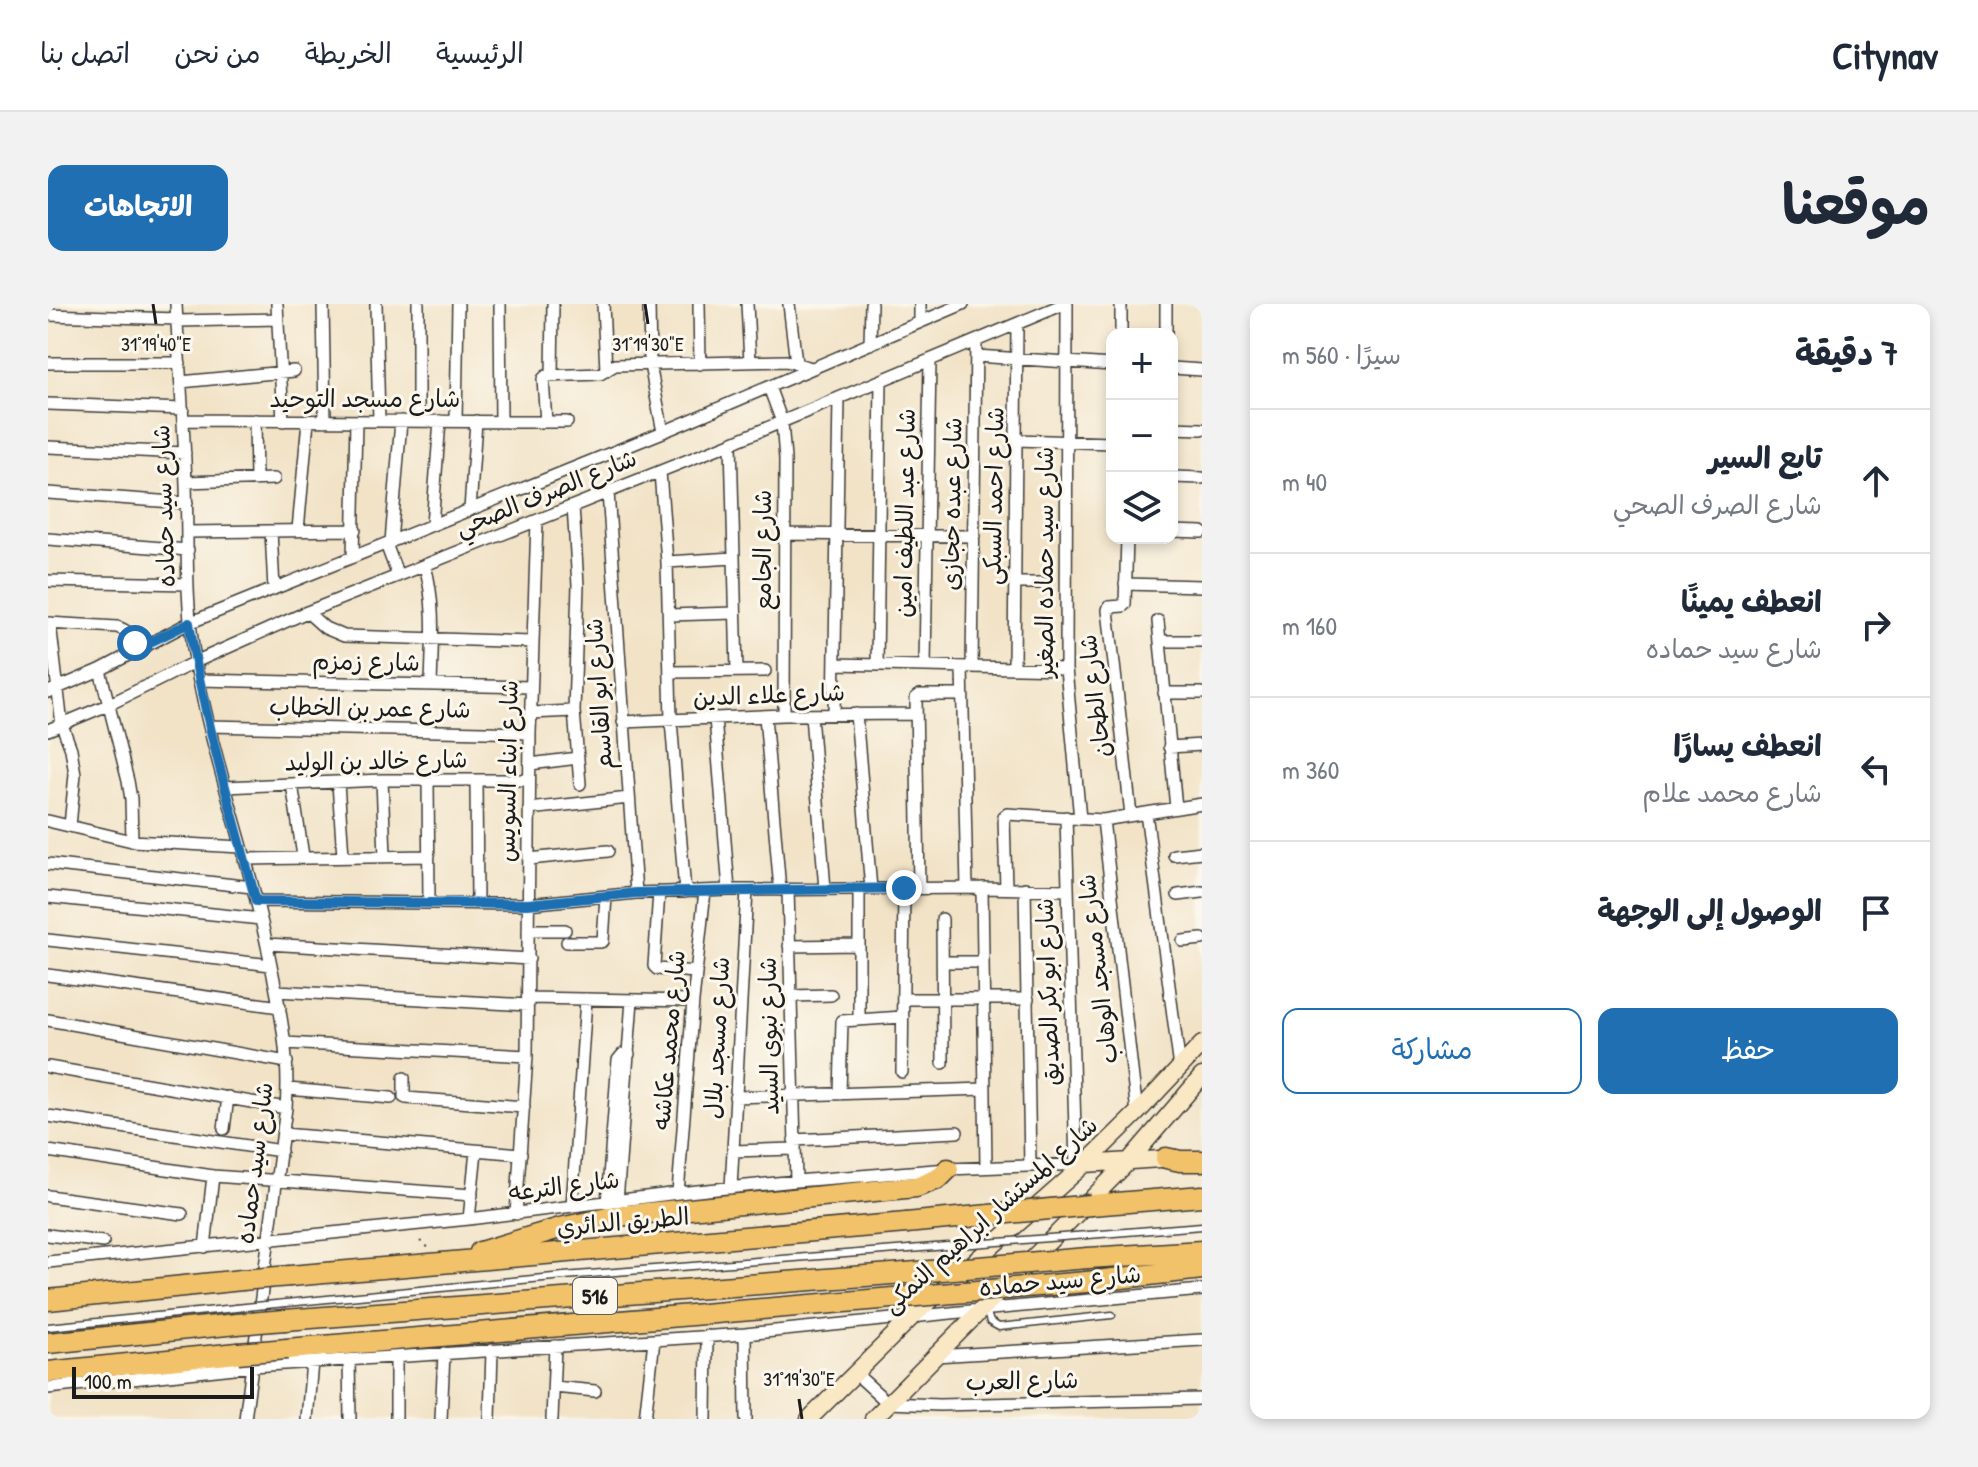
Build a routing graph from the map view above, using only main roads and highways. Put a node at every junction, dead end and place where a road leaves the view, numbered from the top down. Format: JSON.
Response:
{"nodes":[{"id":1,"x":1166,"y":1158,"type":"road end"},
{"id":2,"x":1202,"y":1159,"type":"edge"},
{"id":3,"x":948,"y":1169,"type":"road end"},
{"id":4,"x":1202,"y":1196,"type":"edge"},
{"id":5,"x":1202,"y":1251,"type":"edge"},
{"id":6,"x":442,"y":1258,"type":"junction"},
{"id":7,"x":1202,"y":1269,"type":"edge"},
{"id":8,"x":48,"y":1300,"type":"edge"},
{"id":9,"x":48,"y":1343,"type":"edge"},
{"id":10,"x":48,"y":1372,"type":"edge"}],
"edges":[{"from":1,"to":2,"type":"highway"},
{"from":3,"to":6,"type":"highway"},
{"from":4,"to":6,"type":"highway","name":"الطريق الدائري","number":"516","bridge":true},
{"from":5,"to":9,"type":"highway","number":"516","bridge":true},
{"from":6,"to":8,"type":"highway","name":"الطريق الدائري","number":"516","bridge":true},
{"from":7,"to":10,"type":"highway","number":"516","bridge":true}]}
